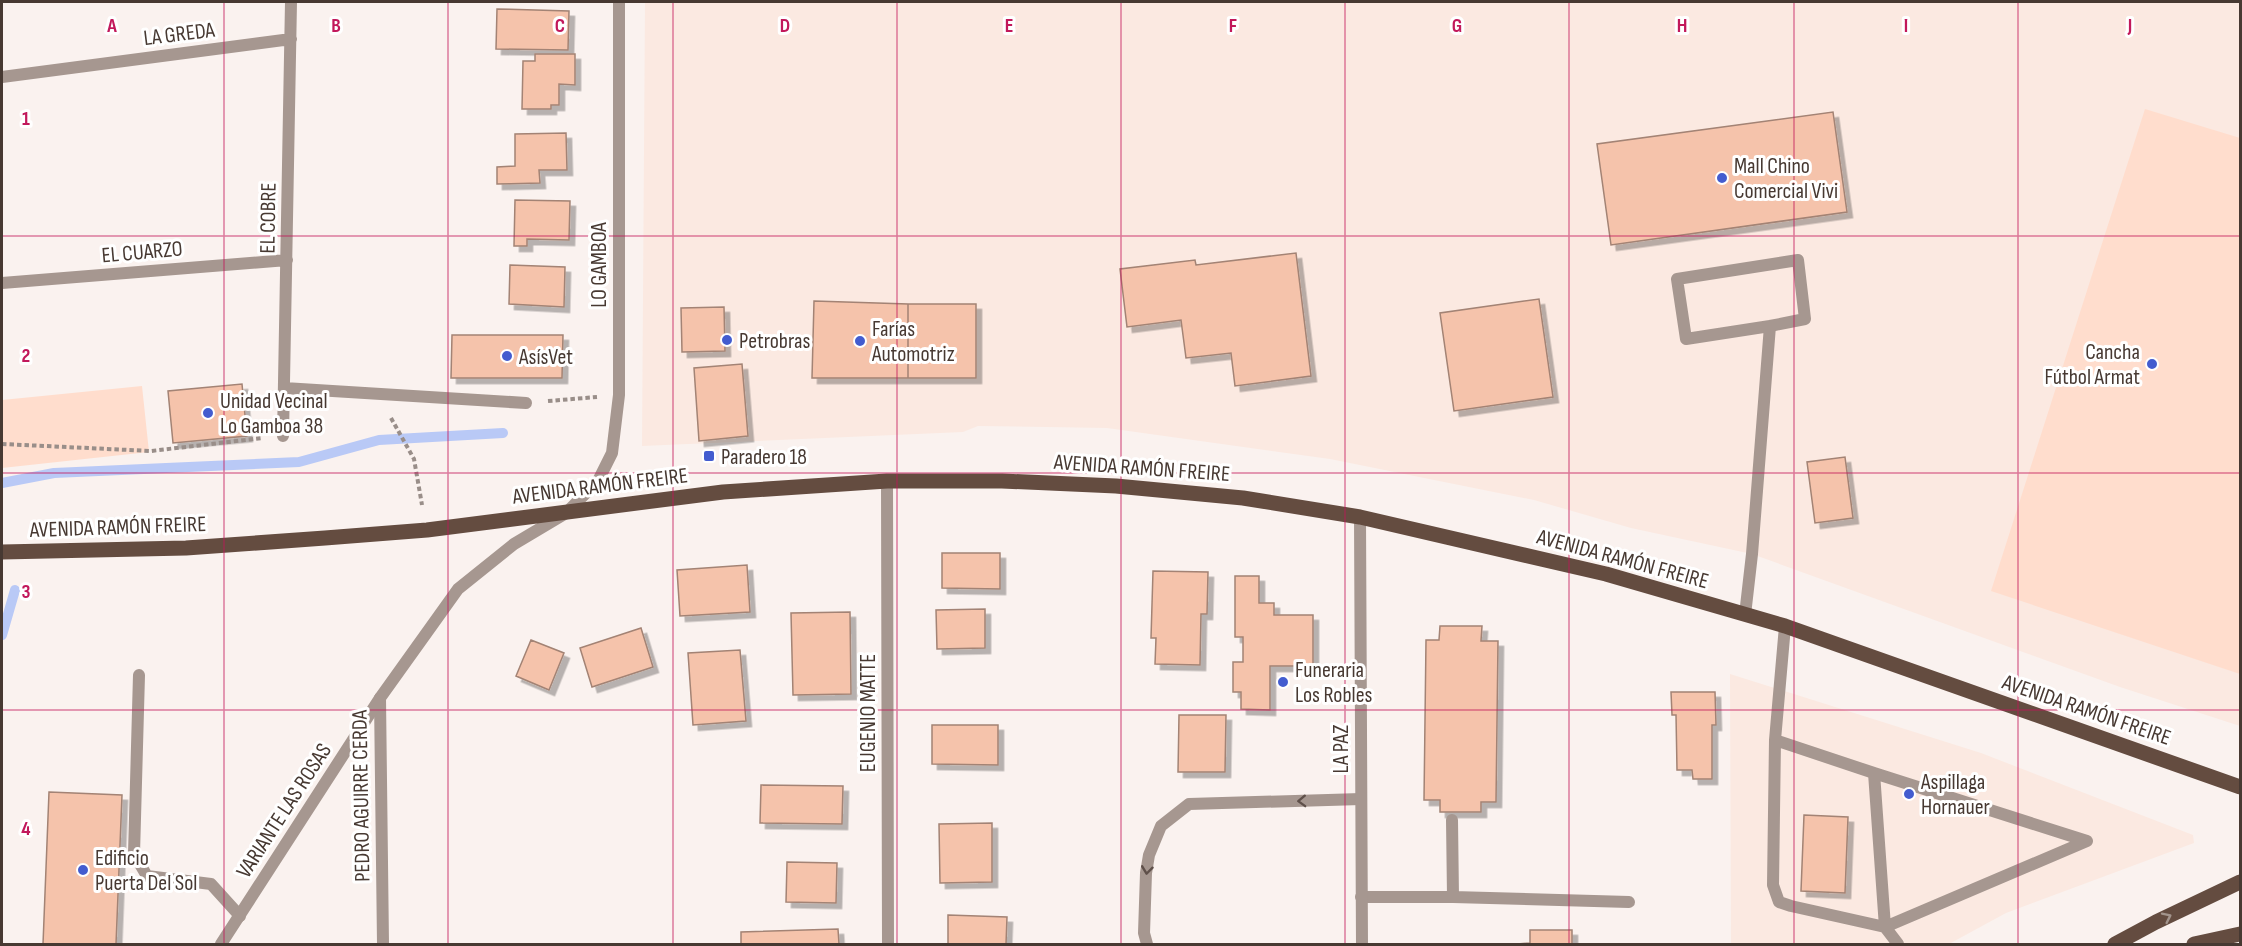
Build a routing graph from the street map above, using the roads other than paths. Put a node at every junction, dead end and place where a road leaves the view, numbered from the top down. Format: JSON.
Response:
{"nodes":[{"id":1,"x":291,"y":2,"type":"edge"},
{"id":2,"x":619,"y":2,"type":"edge"},
{"id":3,"x":291,"y":39,"type":"junction"},
{"id":4,"x":2,"y":77,"type":"edge"},
{"id":5,"x":287,"y":260,"type":"junction"},
{"id":6,"x":2,"y":283,"type":"edge"},
{"id":7,"x":1770,"y":326,"type":"junction"},
{"id":8,"x":284,"y":388,"type":"junction"},
{"id":9,"x":526,"y":403,"type":"road end"},
{"id":10,"x":284,"y":436,"type":"road end"},
{"id":11,"x":887,"y":481,"type":"junction"},
{"id":12,"x":566,"y":513,"type":"junction"},
{"id":13,"x":1360,"y":517,"type":"junction"},
{"id":14,"x":2,"y":552,"type":"edge"},
{"id":15,"x":1745,"y":615,"type":"junction"},
{"id":16,"x":1785,"y":626,"type":"junction"},
{"id":17,"x":139,"y":675,"type":"dead end"},
{"id":18,"x":380,"y":698,"type":"junction"},
{"id":19,"x":1775,"y":740,"type":"junction"},
{"id":20,"x":1874,"y":773,"type":"junction"},
{"id":21,"x":2241,"y":787,"type":"edge"},
{"id":22,"x":1361,"y":799,"type":"junction"},
{"id":23,"x":1452,"y":820,"type":"dead end"},
{"id":24,"x":2241,"y":882,"type":"edge"},
{"id":25,"x":1361,"y":897,"type":"junction"},
{"id":26,"x":1454,"y":897,"type":"junction"},
{"id":27,"x":1629,"y":902,"type":"dead end"},
{"id":28,"x":240,"y":916,"type":"junction"},
{"id":29,"x":1885,"y":927,"type":"junction"},
{"id":30,"x":2241,"y":934,"type":"edge"},
{"id":31,"x":221,"y":945,"type":"edge"},
{"id":32,"x":383,"y":945,"type":"edge"},
{"id":33,"x":888,"y":945,"type":"edge"},
{"id":34,"x":1146,"y":945,"type":"edge"},
{"id":35,"x":1362,"y":945,"type":"edge"},
{"id":36,"x":1898,"y":945,"type":"edge"},
{"id":37,"x":2115,"y":945,"type":"edge"},
{"id":38,"x":2194,"y":945,"type":"edge"}],
"edges":[{"from":1,"to":3,"type":"street","name":"EL COBRE"},
{"from":2,"to":12,"type":"street","name":"LO GAMBOA"},
{"from":3,"to":4,"type":"street","name":"LA GREDA"},
{"from":3,"to":5,"type":"street","name":"EL COBRE"},
{"from":5,"to":6,"type":"street","name":"EL CUARZO"},
{"from":5,"to":8,"type":"street","name":"EL COBRE"},
{"from":7,"to":7,"type":"street"},
{"from":7,"to":15,"type":"street"},
{"from":8,"to":9,"type":"street"},
{"from":8,"to":10,"type":"street","name":"EL COBRE"},
{"from":11,"to":12,"type":"main road","name":"AVENIDA RAMÓN FREIRE"},
{"from":11,"to":13,"type":"main road","name":"AVENIDA RAMÓN FREIRE"},
{"from":11,"to":33,"type":"street","name":"EUGENIO MATTE"},
{"from":12,"to":14,"type":"main road","name":"AVENIDA RAMÓN FREIRE"},
{"from":12,"to":18,"type":"street","name":"PEDRO AGUIRRE CERDA"},
{"from":13,"to":15,"type":"main road","name":"AVENIDA RAMÓN FREIRE"},
{"from":13,"to":22,"type":"street","name":"LA PAZ"},
{"from":15,"to":16,"type":"main road","name":"AVENIDA RAMÓN FREIRE"},
{"from":16,"to":19,"type":"street"},
{"from":16,"to":21,"type":"main road","name":"AVENIDA RAMÓN FREIRE"},
{"from":17,"to":28,"type":"street"},
{"from":18,"to":28,"type":"street","name":"VARIANTE LAS ROSAS"},
{"from":18,"to":32,"type":"street","name":"PEDRO AGUIRRE CERDA"},
{"from":19,"to":20,"type":"street"},
{"from":19,"to":29,"type":"street"},
{"from":20,"to":29,"type":"street"},
{"from":20,"to":29,"type":"street"},
{"from":22,"to":25,"type":"street","name":"LA PAZ"},
{"from":22,"to":34,"type":"street","one_way":true},
{"from":23,"to":26,"type":"street"},
{"from":37,"to":24,"type":"main road","one_way":true},
{"from":25,"to":26,"type":"street"},
{"from":25,"to":35,"type":"street","name":"LA PAZ"},
{"from":26,"to":27,"type":"street"},
{"from":28,"to":31,"type":"street","name":"VARIANTE LAS ROSAS"},
{"from":29,"to":36,"type":"street"},
{"from":30,"to":38,"type":"main road"}]}
